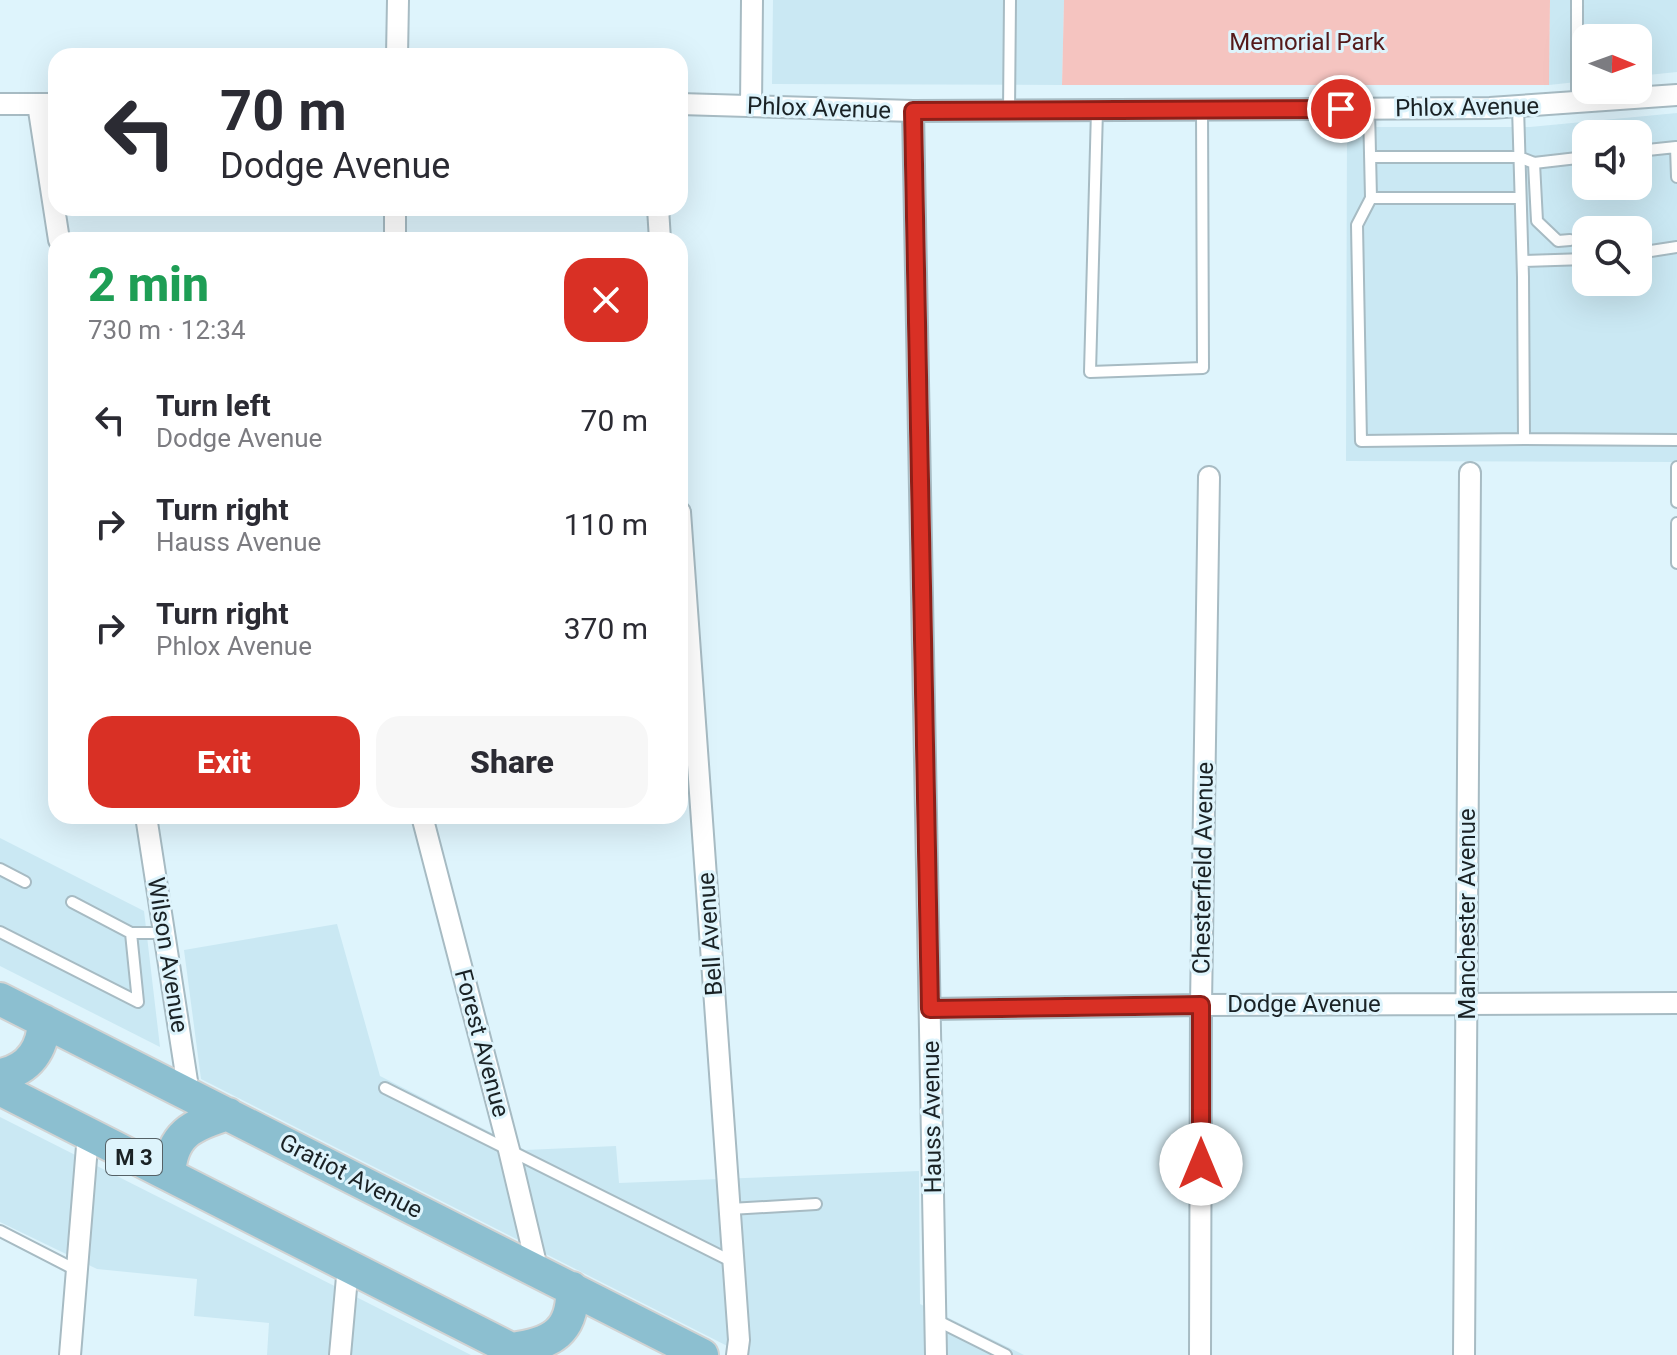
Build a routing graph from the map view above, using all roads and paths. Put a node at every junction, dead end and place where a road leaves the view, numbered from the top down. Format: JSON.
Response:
{"nodes":[{"id":1,"x":398,"y":0,"type":"edge"},
{"id":2,"x":752,"y":0,"type":"edge"},
{"id":3,"x":1010,"y":0,"type":"edge"},
{"id":4,"x":1577,"y":0,"type":"edge"},
{"id":5,"x":1577,"y":24,"type":"edge"},
{"id":6,"x":397,"y":48,"type":"edge"},
{"id":7,"x":1677,"y":95,"type":"edge"},
{"id":8,"x":1652,"y":97,"type":"edge"},
{"id":9,"x":1572,"y":103,"type":"edge"},
{"id":10,"x":0,"y":104,"type":"edge"},
{"id":11,"x":47,"y":104,"type":"edge"},
{"id":12,"x":688,"y":104,"type":"edge"},
{"id":13,"x":751,"y":106,"type":"junction"},
{"id":14,"x":1518,"y":107,"type":"junction"},
{"id":15,"x":1369,"y":109,"type":"junction"},
{"id":16,"x":1097,"y":110,"type":"junction"},
{"id":17,"x":1202,"y":110,"type":"junction"},
{"id":18,"x":913,"y":111,"type":"junction"},
{"id":19,"x":1009,"y":111,"type":"junction"},
{"id":20,"x":1652,"y":150,"type":"edge"},
{"id":21,"x":1370,"y":157,"type":"junction"},
{"id":22,"x":1519,"y":157,"type":"junction"},
{"id":23,"x":1572,"y":159,"type":"edge"},
{"id":24,"x":1534,"y":163,"type":"junction"},
{"id":25,"x":1677,"y":177,"type":"edge"},
{"id":26,"x":1371,"y":198,"type":"junction"},
{"id":27,"x":1520,"y":198,"type":"junction"},
{"id":28,"x":1572,"y":240,"type":"edge"},
{"id":29,"x":1677,"y":247,"type":"edge"},
{"id":30,"x":1652,"y":251,"type":"edge"},
{"id":31,"x":1572,"y":259,"type":"edge"},
{"id":32,"x":1523,"y":261,"type":"junction"},
{"id":33,"x":1524,"y":439,"type":"junction"},
{"id":34,"x":1677,"y":440,"type":"edge"},
{"id":35,"x":1677,"y":467,"type":"edge"},
{"id":36,"x":1470,"y":473,"type":"dead end"},
{"id":37,"x":1209,"y":477,"type":"dead end"},
{"id":38,"x":1677,"y":502,"type":"edge"},
{"id":39,"x":1677,"y":523,"type":"edge"},
{"id":40,"x":1677,"y":563,"type":"edge"},
{"id":41,"x":688,"y":624,"type":"edge"},
{"id":42,"x":147,"y":824,"type":"edge"},
{"id":43,"x":424,"y":824,"type":"edge"},
{"id":44,"x":0,"y":869,"type":"edge"},
{"id":45,"x":25,"y":882,"type":"dead end"},
{"id":46,"x":72,"y":902,"type":"dead end"},
{"id":47,"x":0,"y":932,"type":"edge"},
{"id":48,"x":131,"y":933,"type":"junction"},
{"id":49,"x":164,"y":933,"type":"junction"},
{"id":50,"x":0,"y":999,"type":"edge"},
{"id":51,"x":1677,"y":1003,"type":"edge"},
{"id":52,"x":1467,"y":1004,"type":"junction"},
{"id":53,"x":1201,"y":1005,"type":"junction"},
{"id":54,"x":930,"y":1009,"type":"junction"},
{"id":55,"x":44,"y":1021,"type":"junction"},
{"id":56,"x":0,"y":1075,"type":"edge"},
{"id":57,"x":385,"y":1088,"type":"dead end"},
{"id":58,"x":0,"y":1089,"type":"edge"},
{"id":59,"x":189,"y":1094,"type":"junction"},
{"id":60,"x":228,"y":1114,"type":"junction"},
{"id":61,"x":88,"y":1134,"type":"junction"},
{"id":62,"x":509,"y":1150,"type":"junction"},
{"id":63,"x":169,"y":1175,"type":"junction"},
{"id":64,"x":816,"y":1204,"type":"dead end"},
{"id":65,"x":730,"y":1209,"type":"junction"},
{"id":66,"x":0,"y":1231,"type":"edge"},
{"id":67,"x":733,"y":1262,"type":"junction"},
{"id":68,"x":348,"y":1266,"type":"junction"},
{"id":69,"x":76,"y":1270,"type":"junction"},
{"id":70,"x":538,"y":1272,"type":"junction"},
{"id":71,"x":572,"y":1288,"type":"junction"},
{"id":72,"x":934,"y":1319,"type":"junction"},
{"id":73,"x":517,"y":1353,"type":"edge"},
{"id":74,"x":70,"y":1355,"type":"edge"},
{"id":75,"x":340,"y":1355,"type":"edge"},
{"id":76,"x":702,"y":1355,"type":"edge"},
{"id":77,"x":737,"y":1355,"type":"edge"},
{"id":78,"x":936,"y":1355,"type":"edge"},
{"id":79,"x":1006,"y":1355,"type":"edge"},
{"id":80,"x":1200,"y":1355,"type":"edge"},
{"id":81,"x":1464,"y":1355,"type":"edge"}],
"edges":[{"from":1,"to":6,"type":"street"},
{"from":2,"to":13,"type":"street"},
{"from":3,"to":19,"type":"lane"},
{"from":4,"to":5,"type":"lane"},
{"from":7,"to":8,"type":"street","name":"Phlox Avenue"},
{"from":9,"to":14,"type":"street","name":"Phlox Avenue"},
{"from":10,"to":11,"type":"street"},
{"from":12,"to":13,"type":"street","name":"Phlox Avenue"},
{"from":13,"to":18,"type":"street","name":"Phlox Avenue"},
{"from":14,"to":15,"type":"street","name":"Phlox Avenue"},
{"from":14,"to":22,"type":"lane"},
{"from":15,"to":17,"type":"street","name":"Phlox Avenue"},
{"from":15,"to":21,"type":"lane"},
{"from":16,"to":17,"type":"street","name":"Phlox Avenue"},
{"from":16,"to":17,"type":"lane"},
{"from":16,"to":19,"type":"street","name":"Phlox Avenue"},
{"from":18,"to":19,"type":"street","name":"Phlox Avenue"},
{"from":18,"to":54,"type":"street","name":"Hauss Avenue"},
{"from":20,"to":25,"type":"lane"},
{"from":21,"to":22,"type":"lane"},
{"from":21,"to":26,"type":"lane"},
{"from":22,"to":24,"type":"lane"},
{"from":22,"to":27,"type":"lane"},
{"from":23,"to":24,"type":"lane"},
{"from":24,"to":28,"type":"lane"},
{"from":26,"to":27,"type":"lane"},
{"from":26,"to":33,"type":"lane"},
{"from":27,"to":32,"type":"lane"},
{"from":29,"to":30,"type":"lane"},
{"from":31,"to":32,"type":"lane"},
{"from":32,"to":33,"type":"lane"},
{"from":33,"to":34,"type":"lane"},
{"from":35,"to":38,"type":"lane"},
{"from":36,"to":52,"type":"street","name":"Manchester Avenue"},
{"from":37,"to":53,"type":"street","name":"Chesterfield Avenue"},
{"from":39,"to":40,"type":"lane"},
{"from":41,"to":65,"type":"street","name":"Bell Avenue"},
{"from":42,"to":49,"type":"street","name":"Wilson Avenue"},
{"from":43,"to":62,"type":"street","name":"Forest Avenue"},
{"from":44,"to":45,"type":"lane"},
{"from":46,"to":48,"type":"lane"},
{"from":47,"to":48,"type":"lane"},
{"from":48,"to":49,"type":"lane"},
{"from":49,"to":59,"type":"street","name":"Wilson Avenue"},
{"from":50,"to":55,"type":"main road","name":"Gratiot Avenue"},
{"from":51,"to":52,"type":"street","name":"Dodge Avenue"},
{"from":52,"to":53,"type":"street","name":"Dodge Avenue"},
{"from":52,"to":81,"type":"street","name":"Manchester Avenue"},
{"from":53,"to":54,"type":"street","name":"Dodge Avenue"},
{"from":53,"to":80,"type":"street","name":"Chesterfield Avenue"},
{"from":54,"to":72,"type":"street","name":"Hauss Avenue"},
{"from":55,"to":56,"type":"main road"},
{"from":55,"to":59,"type":"main road","name":"Gratiot Avenue"},
{"from":57,"to":62,"type":"lane"},
{"from":58,"to":61,"type":"main road","number":"M 3"},
{"from":59,"to":60,"type":"main road","name":"Gratiot Avenue"},
{"from":60,"to":63,"type":"main road"},
{"from":60,"to":70,"type":"main road","name":"Gratiot Avenue"},
{"from":61,"to":63,"type":"main road","number":"M 3"},
{"from":61,"to":69,"type":"street"},
{"from":62,"to":67,"type":"lane"},
{"from":62,"to":70,"type":"street","name":"Forest Avenue"},
{"from":63,"to":68,"type":"main road","number":"M 3"},
{"from":64,"to":65,"type":"lane"},
{"from":65,"to":67,"type":"street","name":"Bell Avenue"},
{"from":66,"to":69,"type":"lane"},
{"from":67,"to":77,"type":"street","name":"Bell Avenue"},
{"from":68,"to":73,"type":"main road","number":"M 3"},
{"from":68,"to":75,"type":"street"},
{"from":69,"to":74,"type":"street"},
{"from":70,"to":71,"type":"main road","name":"Gratiot Avenue"},
{"from":71,"to":73,"type":"main road"},
{"from":71,"to":76,"type":"main road","name":"Gratiot Avenue"},
{"from":72,"to":78,"type":"street","name":"Hauss Avenue"},
{"from":72,"to":79,"type":"lane"}]}
